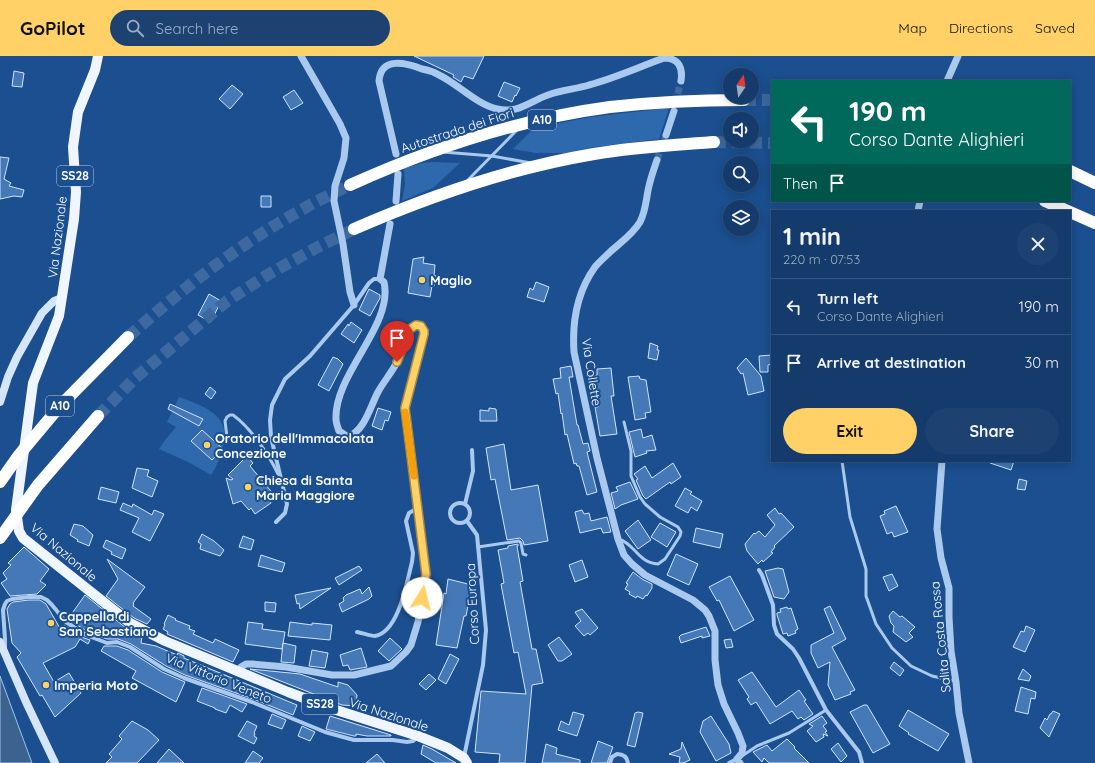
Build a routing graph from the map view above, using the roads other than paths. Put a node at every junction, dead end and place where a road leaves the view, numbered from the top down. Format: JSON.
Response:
{"nodes":[{"id":1,"x":98,"y":56,"type":"edge"},
{"id":2,"x":301,"y":56,"type":"edge"},
{"id":3,"x":958,"y":56,"type":"edge"},
{"id":4,"x":947,"y":80,"type":"edge"},
{"id":5,"x":681,"y":82,"type":"tunnel mouth"},
{"id":6,"x":723,"y":100,"type":"edge"},
{"id":7,"x":674,"y":111,"type":"tunnel mouth"},
{"id":8,"x":522,"y":124,"type":"junction"},
{"id":9,"x":666,"y":135,"type":"tunnel mouth"},
{"id":10,"x":714,"y":142,"type":"tunnel mouth"},
{"id":11,"x":429,"y":152,"type":"junction"},
{"id":12,"x":396,"y":154,"type":"dead end"},
{"id":13,"x":492,"y":156,"type":"junction"},
{"id":14,"x":657,"y":160,"type":"tunnel mouth"},
{"id":15,"x":540,"y":164,"type":"junction"},
{"id":16,"x":1071,"y":171,"type":"edge"},
{"id":17,"x":398,"y":174,"type":"dead end"},
{"id":18,"x":1095,"y":183,"type":"edge"},
{"id":19,"x":350,"y":186,"type":"tunnel mouth"},
{"id":20,"x":463,"y":186,"type":"junction"},
{"id":21,"x":396,"y":201,"type":"dead end"},
{"id":22,"x":1048,"y":202,"type":"edge"},
{"id":23,"x":1066,"y":210,"type":"edge"},
{"id":24,"x":1071,"y":212,"type":"edge"},
{"id":25,"x":1095,"y":223,"type":"edge"},
{"id":26,"x":390,"y":224,"type":"dead end"},
{"id":27,"x":354,"y":229,"type":"tunnel mouth"},
{"id":28,"x":380,"y":280,"type":"junction"},
{"id":29,"x":62,"y":298,"type":"junction"},
{"id":30,"x":354,"y":305,"type":"junction"},
{"id":31,"x":128,"y":337,"type":"tunnel mouth"},
{"id":32,"x":0,"y":402,"type":"edge"},
{"id":33,"x":98,"y":416,"type":"tunnel mouth"},
{"id":34,"x":624,"y":422,"type":"dead end"},
{"id":35,"x":227,"y":437,"type":"dead end"},
{"id":36,"x":472,"y":450,"type":"dead end"},
{"id":37,"x":842,"y":462,"type":"edge"},
{"id":38,"x":942,"y":462,"type":"edge"},
{"id":39,"x":0,"y":482,"type":"edge"},
{"id":40,"x":284,"y":486,"type":"junction"},
{"id":41,"x":465,"y":504,"type":"junction"},
{"id":42,"x":418,"y":508,"type":"junction"},
{"id":43,"x":468,"y":521,"type":"junction"},
{"id":44,"x":276,"y":522,"type":"dead end"},
{"id":45,"x":0,"y":538,"type":"edge"},
{"id":46,"x":618,"y":538,"type":"junction"},
{"id":47,"x":478,"y":548,"type":"junction"},
{"id":48,"x":526,"y":555,"type":"dead end"},
{"id":49,"x":759,"y":570,"type":"dead end"},
{"id":50,"x":357,"y":632,"type":"dead end"},
{"id":51,"x":0,"y":642,"type":"edge"},
{"id":52,"x":4,"y":651,"type":"junction"},
{"id":53,"x":239,"y":673,"type":"junction"},
{"id":54,"x":956,"y":682,"type":"junction"},
{"id":55,"x":826,"y":710,"type":"junction"},
{"id":56,"x":418,"y":736,"type":"junction"},
{"id":57,"x":465,"y":760,"type":"edge"},
{"id":58,"x":739,"y":761,"type":"edge"},
{"id":59,"x":56,"y":763,"type":"edge"},
{"id":60,"x":610,"y":763,"type":"edge"},
{"id":61,"x":628,"y":763,"type":"edge"},
{"id":62,"x":729,"y":763,"type":"edge"},
{"id":63,"x":862,"y":763,"type":"edge"},
{"id":64,"x":969,"y":763,"type":"edge"}],
"edges":[{"from":1,"to":29,"type":"main road","name":"Via Nazionale","number":"SS28"},
{"from":2,"to":30,"type":"street"},
{"from":3,"to":4,"type":"street"},
{"from":5,"to":12,"type":"street"},
{"from":6,"to":8,"type":"highway","name":"Autostrada dei Fiori","number":"A10"},
{"from":7,"to":9,"type":"street"},
{"from":8,"to":11,"type":"highway","name":"Autostrada dei Fiori","number":"A10"},
{"from":8,"to":13,"type":"lane"},
{"from":10,"to":15,"type":"highway"},
{"from":11,"to":13,"type":"lane"},
{"from":11,"to":19,"type":"highway","name":"Autostrada dei Fiori","number":"A10"},
{"from":13,"to":15,"type":"lane"},
{"from":13,"to":20,"type":"lane"},
{"from":14,"to":46,"type":"street","name":"Via Collette"},
{"from":15,"to":20,"type":"highway"},
{"from":16,"to":18,"type":"highway"},
{"from":17,"to":21,"type":"street"},
{"from":20,"to":27,"type":"highway"},
{"from":22,"to":23,"type":"highway"},
{"from":24,"to":25,"type":"highway"},
{"from":26,"to":28,"type":"street"},
{"from":28,"to":30,"type":"street"},
{"from":28,"to":42,"type":"street"},
{"from":29,"to":32,"type":"main road"},
{"from":29,"to":53,"type":"main road","name":"Via Nazionale","number":"SS28"},
{"from":30,"to":40,"type":"street"},
{"from":31,"to":39,"type":"highway","number":"A10","bridge":true},
{"from":33,"to":45,"type":"highway","number":"A10","bridge":true},
{"from":34,"to":46,"type":"lane"},
{"from":35,"to":40,"type":"lane"},
{"from":36,"to":41,"type":"street","name":"Corso Europa"},
{"from":37,"to":54,"type":"lane"},
{"from":38,"to":54,"type":"street","name":"Salita Costa Rossa"},
{"from":40,"to":44,"type":"street"},
{"from":41,"to":43,"type":"street","name":"Corso Europa"},
{"from":41,"to":43,"type":"street"},
{"from":42,"to":50,"type":"street"},
{"from":42,"to":53,"type":"street"},
{"from":43,"to":47,"type":"street","name":"Corso Europa"},
{"from":46,"to":58,"type":"street","name":"Via Collette"},
{"from":47,"to":48,"type":"lane"},
{"from":47,"to":57,"type":"street","name":"Corso Europa"},
{"from":49,"to":55,"type":"street"},
{"from":51,"to":52,"type":"main road"},
{"from":52,"to":56,"type":"street","name":"Via Vittorio Veneto"},
{"from":52,"to":59,"type":"main road"},
{"from":53,"to":56,"type":"main road","name":"Via Nazionale","number":"SS28"},
{"from":54,"to":64,"type":"street","name":"Salita Costa Rossa"},
{"from":55,"to":58,"type":"lane"},
{"from":55,"to":63,"type":"street"},
{"from":56,"to":57,"type":"main road","name":"Via Nazionale","number":"SS28"},
{"from":58,"to":62,"type":"street"},
{"from":60,"to":61,"type":"street"}]}
